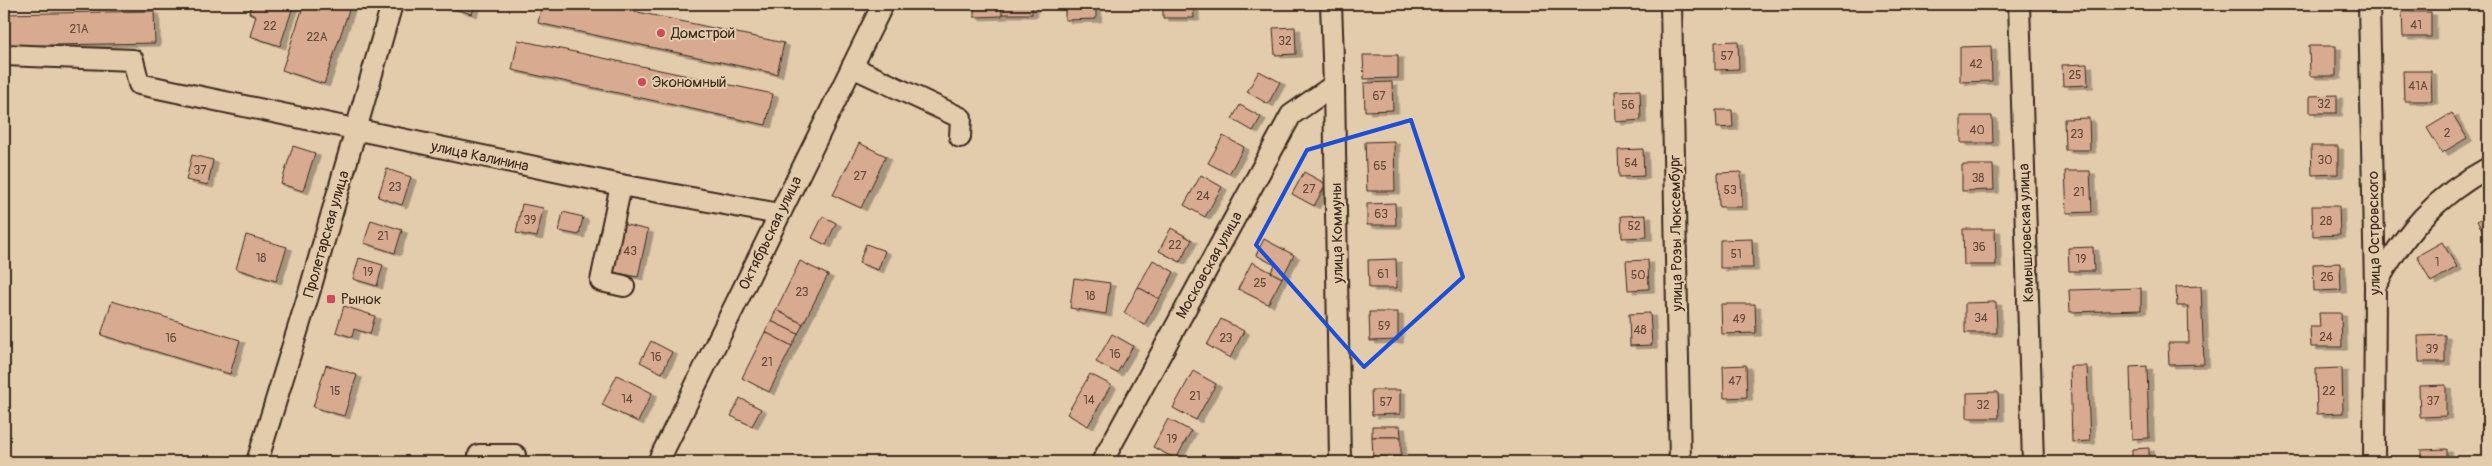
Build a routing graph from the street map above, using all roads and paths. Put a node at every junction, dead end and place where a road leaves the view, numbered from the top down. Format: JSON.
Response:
{"nodes":[{"id":1,"x":392,"y":4,"type":"edge"},
{"id":2,"x":883,"y":4,"type":"edge"},
{"id":3,"x":1331,"y":4,"type":"edge"},
{"id":4,"x":1671,"y":4,"type":"edge"},
{"id":5,"x":2019,"y":4,"type":"edge"},
{"id":6,"x":2369,"y":4,"type":"edge"},
{"id":7,"x":4,"y":55,"type":"edge"},
{"id":8,"x":852,"y":67,"type":"junction"},
{"id":9,"x":1334,"y":85,"type":"junction"},
{"id":10,"x":357,"y":130,"type":"junction"},
{"id":11,"x":960,"y":137,"type":"dead end"},
{"id":12,"x":2488,"y":168,"type":"edge"},
{"id":13,"x":621,"y":185,"type":"junction"},
{"id":14,"x":779,"y":214,"type":"junction"},
{"id":15,"x":624,"y":286,"type":"dead end"},
{"id":16,"x":2375,"y":287,"type":"junction"},
{"id":17,"x":478,"y":455,"type":"dead end"},
{"id":18,"x":257,"y":462,"type":"edge"},
{"id":19,"x":515,"y":462,"type":"edge"},
{"id":20,"x":658,"y":462,"type":"edge"},
{"id":21,"x":1102,"y":462,"type":"edge"},
{"id":22,"x":1340,"y":462,"type":"edge"},
{"id":23,"x":1680,"y":462,"type":"edge"},
{"id":24,"x":2033,"y":462,"type":"edge"},
{"id":25,"x":2374,"y":462,"type":"edge"}],
"edges":[{"from":1,"to":10,"type":"street","name":"Пролетарская улица"},
{"from":2,"to":8,"type":"street","name":"Октябрьская улица"},
{"from":3,"to":9,"type":"street","name":"улица Коммуны"},
{"from":4,"to":23,"type":"street","name":"улица Розы Люксембург"},
{"from":5,"to":24,"type":"street","name":"Камышловская улица"},
{"from":6,"to":16,"type":"street","name":"улица Островского"},
{"from":7,"to":10,"type":"street","name":"улица Калинина"},
{"from":8,"to":11,"type":"street"},
{"from":8,"to":14,"type":"street","name":"Октябрьская улица"},
{"from":9,"to":21,"type":"street","name":"Московская улица"},
{"from":9,"to":22,"type":"street","name":"улица Коммуны"},
{"from":10,"to":13,"type":"street","name":"улица Калинина"},
{"from":10,"to":18,"type":"street","name":"Пролетарская улица"},
{"from":12,"to":16,"type":"street"},
{"from":13,"to":14,"type":"street","name":"улица Калинина"},
{"from":13,"to":15,"type":"street"},
{"from":14,"to":20,"type":"street","name":"Октябрьская улица"},
{"from":16,"to":25,"type":"street","name":"улица Островского"},
{"from":17,"to":19,"type":"street"}]}
